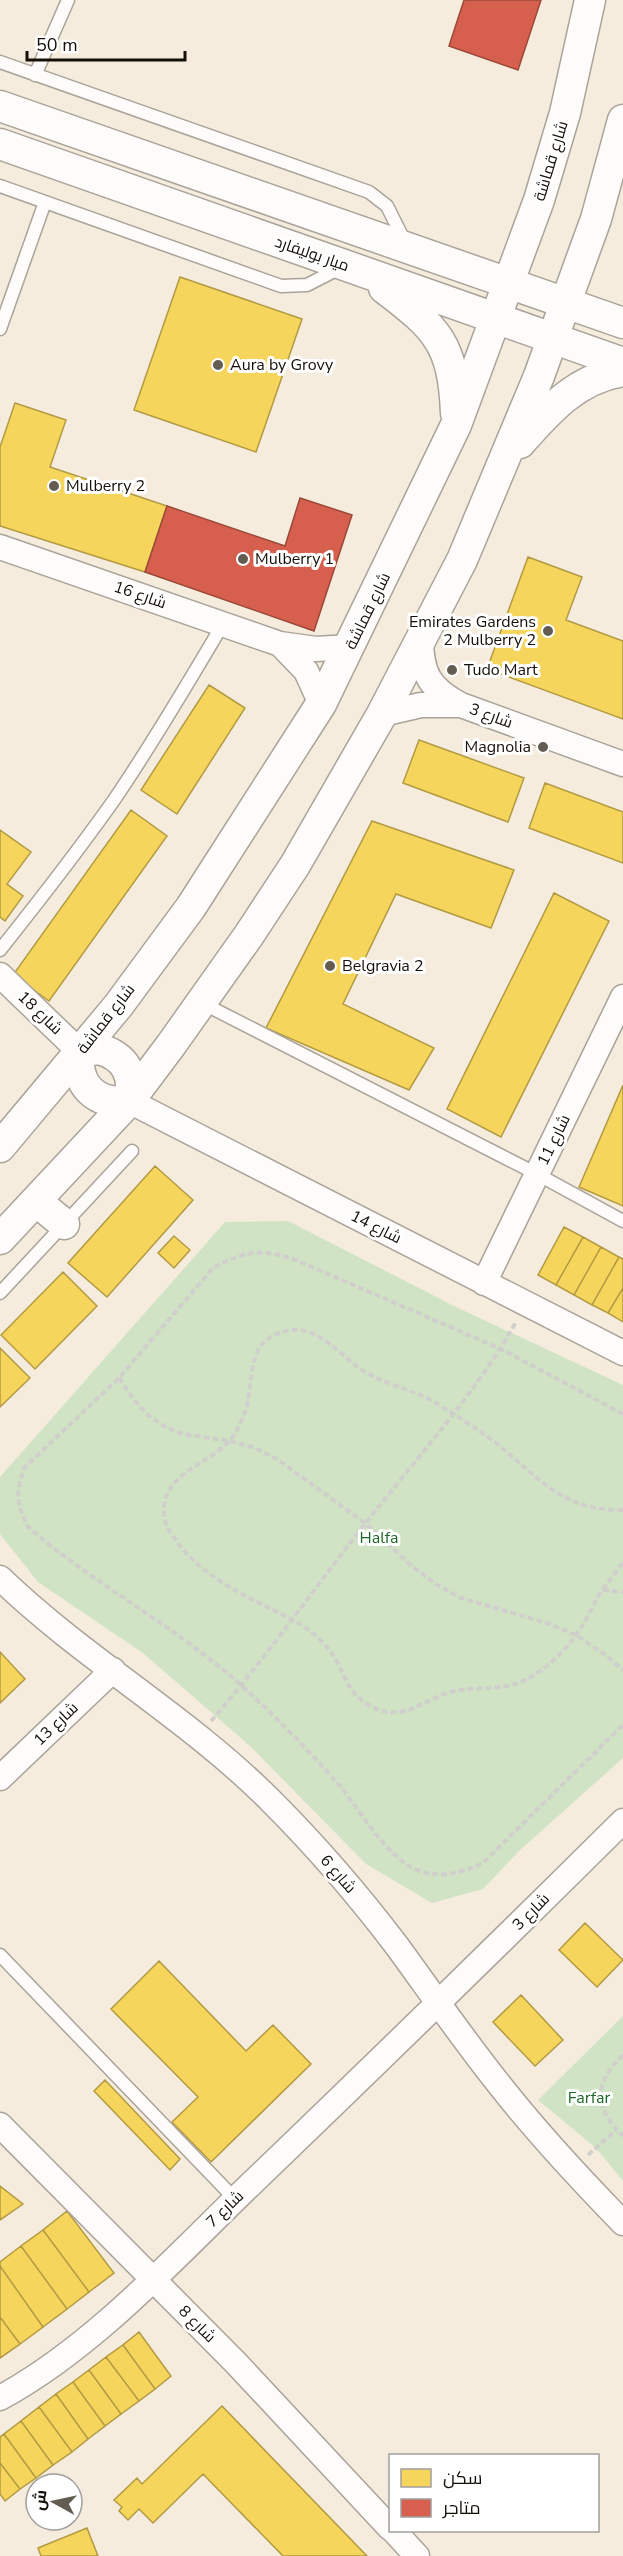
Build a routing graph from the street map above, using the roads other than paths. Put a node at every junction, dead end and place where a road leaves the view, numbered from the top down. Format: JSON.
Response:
{"nodes":[{"id":1,"x":68,"y":0,"type":"edge"},
{"id":2,"x":590,"y":0,"type":"edge"},
{"id":3,"x":0,"y":62,"type":"edge"},
{"id":4,"x":35,"y":75,"type":"junction"},
{"id":5,"x":0,"y":106,"type":"edge"},
{"id":6,"x":623,"y":120,"type":"edge"},
{"id":7,"x":0,"y":144,"type":"edge"},
{"id":8,"x":0,"y":186,"type":"edge"},
{"id":9,"x":45,"y":202,"type":"junction"},
{"id":10,"x":408,"y":249,"type":"junction"},
{"id":11,"x":354,"y":269,"type":"junction"},
{"id":12,"x":509,"y":284,"type":"junction"},
{"id":13,"x":567,"y":304,"type":"junction"},
{"id":14,"x":496,"y":319,"type":"junction"},
{"id":15,"x":623,"y":324,"type":"edge"},
{"id":16,"x":0,"y":329,"type":"edge"},
{"id":17,"x":554,"y":339,"type":"junction"},
{"id":18,"x":623,"y":363,"type":"edge"},
{"id":19,"x":623,"y":372,"type":"edge"},
{"id":20,"x":456,"y":424,"type":"junction"},
{"id":21,"x":501,"y":466,"type":"junction"},
{"id":22,"x":0,"y":547,"type":"edge"},
{"id":23,"x":223,"y":624,"type":"junction"},
{"id":24,"x":421,"y":638,"type":"junction"},
{"id":25,"x":280,"y":644,"type":"junction"},
{"id":26,"x":351,"y":647,"type":"junction"},
{"id":27,"x":321,"y":704,"type":"junction"},
{"id":28,"x":461,"y":705,"type":"junction"},
{"id":29,"x":382,"y":714,"type":"junction"},
{"id":30,"x":623,"y":764,"type":"edge"},
{"id":31,"x":0,"y":950,"type":"edge"},
{"id":32,"x":0,"y":975,"type":"edge"},
{"id":33,"x":623,"y":997,"type":"edge"},
{"id":34,"x":201,"y":1003,"type":"junction"},
{"id":35,"x":80,"y":1052,"type":"junction"},
{"id":36,"x":129,"y":1101,"type":"junction"},
{"id":37,"x":0,"y":1147,"type":"edge"},
{"id":38,"x":132,"y":1151,"type":"dead end"},
{"id":39,"x":537,"y":1174,"type":"junction"},
{"id":40,"x":36,"y":1202,"type":"junction"},
{"id":41,"x":623,"y":1221,"type":"edge"},
{"id":42,"x":64,"y":1224,"type":"junction"},
{"id":43,"x":0,"y":1239,"type":"edge"},
{"id":44,"x":484,"y":1283,"type":"junction"},
{"id":45,"x":0,"y":1293,"type":"edge"},
{"id":46,"x":623,"y":1353,"type":"edge"},
{"id":47,"x":0,"y":1578,"type":"edge"},
{"id":48,"x":113,"y":1670,"type":"junction"},
{"id":49,"x":4,"y":1766,"type":"edge"},
{"id":50,"x":623,"y":1821,"type":"edge"},
{"id":51,"x":0,"y":1955,"type":"edge"},
{"id":52,"x":438,"y":2004,"type":"junction"},
{"id":53,"x":0,"y":2125,"type":"edge"},
{"id":54,"x":235,"y":2199,"type":"junction"},
{"id":55,"x":623,"y":2223,"type":"edge"},
{"id":56,"x":152,"y":2279,"type":"junction"},
{"id":57,"x":0,"y":2398,"type":"edge"},
{"id":58,"x":389,"y":2526,"type":"edge"},
{"id":59,"x":395,"y":2532,"type":"edge"},
{"id":60,"x":417,"y":2556,"type":"edge"}],
"edges":[{"from":1,"to":4,"type":"lane"},
{"from":2,"to":12,"type":"street","name":"شارع قماشة"},
{"from":3,"to":4,"type":"lane"},
{"from":4,"to":10,"type":"lane"},
{"from":5,"to":10,"type":"street"},
{"from":6,"to":13,"type":"street"},
{"from":7,"to":11,"type":"street","name":"ميار بوليفارد"},
{"from":8,"to":9,"type":"lane"},
{"from":9,"to":11,"type":"lane"},
{"from":9,"to":16,"type":"lane"},
{"from":10,"to":12,"type":"street"},
{"from":11,"to":14,"type":"street","name":"ميار بوليفارد"},
{"from":11,"to":20,"type":"street"},
{"from":12,"to":13,"type":"street"},
{"from":12,"to":14,"type":"street","name":"شارع قماشة"},
{"from":13,"to":15,"type":"street"},
{"from":13,"to":17,"type":"street"},
{"from":14,"to":17,"type":"street","name":"ميار بوليفارد"},
{"from":14,"to":20,"type":"street","name":"شارع قماشة"},
{"from":17,"to":18,"type":"street","name":"ميار بوليفارد"},
{"from":17,"to":21,"type":"street"},
{"from":19,"to":21,"type":"street"},
{"from":20,"to":26,"type":"street","name":"شارع قماشة"},
{"from":21,"to":24,"type":"street"},
{"from":22,"to":23,"type":"street","name":"شارع 16"},
{"from":23,"to":25,"type":"street","name":"شارع 16"},
{"from":23,"to":31,"type":"lane"},
{"from":24,"to":28,"type":"street","name":"شارع 3"},
{"from":24,"to":29,"type":"street"},
{"from":25,"to":26,"type":"street","name":"شارع 16"},
{"from":25,"to":27,"type":"street","name":"شارع 16"},
{"from":26,"to":27,"type":"street","name":"شارع قماشة"},
{"from":27,"to":35,"type":"street","name":"شارع قماشة"},
{"from":28,"to":29,"type":"street","name":"شارع 3"},
{"from":28,"to":30,"type":"street","name":"شارع 3"},
{"from":29,"to":34,"type":"street"},
{"from":32,"to":35,"type":"street","name":"شارع 18"},
{"from":33,"to":39,"type":"street","name":"شارع 11"},
{"from":34,"to":36,"type":"street"},
{"from":34,"to":39,"type":"lane"},
{"from":35,"to":36,"type":"street"},
{"from":35,"to":36,"type":"street"},
{"from":35,"to":37,"type":"street","name":"شارع قماشة"},
{"from":36,"to":40,"type":"street"},
{"from":36,"to":44,"type":"street","name":"شارع 14"},
{"from":38,"to":42,"type":"lane"},
{"from":39,"to":41,"type":"lane"},
{"from":39,"to":44,"type":"street","name":"شارع 11"},
{"from":40,"to":42,"type":"street"},
{"from":40,"to":43,"type":"street"},
{"from":42,"to":45,"type":"lane"},
{"from":44,"to":46,"type":"street","name":"شارع 14"},
{"from":47,"to":48,"type":"street","name":"شارع 6"},
{"from":48,"to":49,"type":"street","name":"شارع 13"},
{"from":48,"to":52,"type":"street","name":"شارع 6"},
{"from":50,"to":52,"type":"street","name":"شارع 3"},
{"from":51,"to":54,"type":"lane"},
{"from":52,"to":54,"type":"street","name":"شارع 7"},
{"from":52,"to":55,"type":"street","name":"شارع 6"},
{"from":53,"to":56,"type":"street","name":"شارع 8"},
{"from":54,"to":56,"type":"street","name":"شارع 7"},
{"from":56,"to":57,"type":"street","name":"شارع 7"},
{"from":56,"to":58,"type":"street","name":"شارع 8"},
{"from":59,"to":60,"type":"street","name":"شارع 8"}]}
